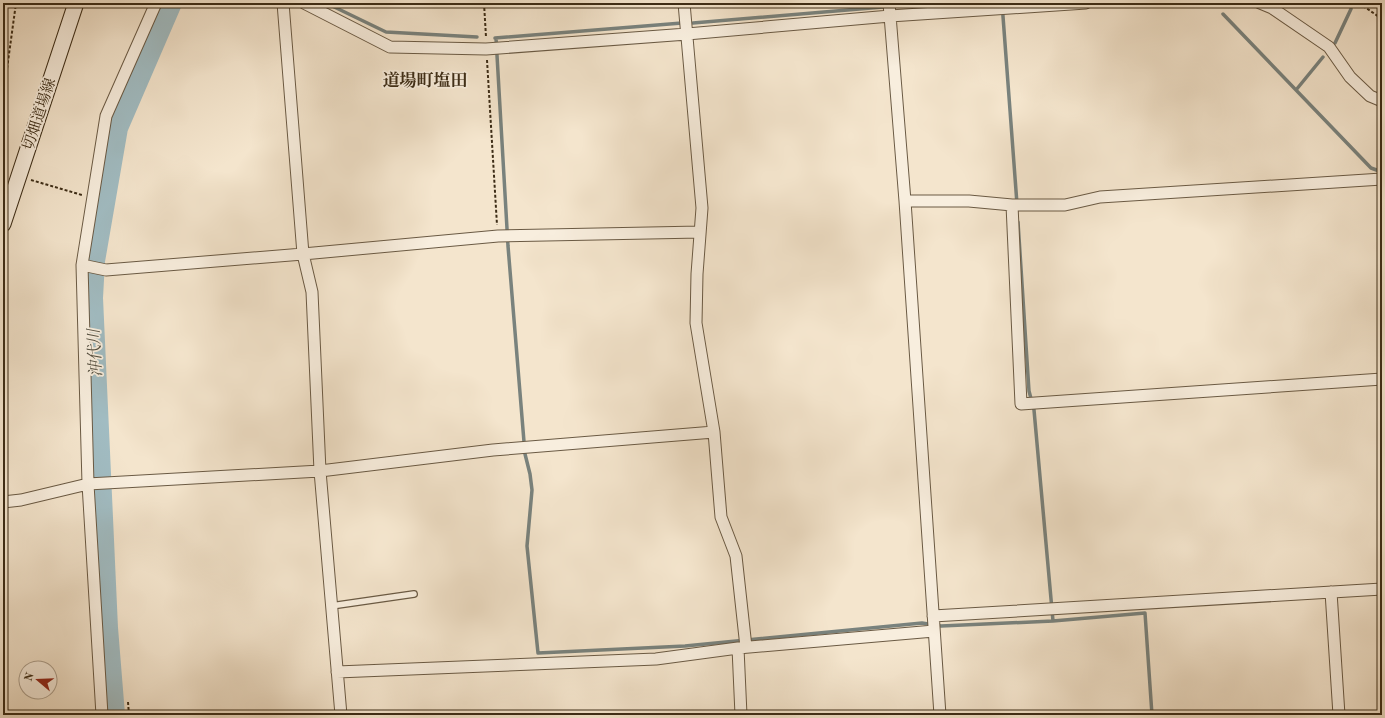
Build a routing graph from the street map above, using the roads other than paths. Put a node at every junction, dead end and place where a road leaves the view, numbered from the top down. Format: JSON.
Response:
{"nodes":[{"id":1,"x":76,"y":3,"type":"edge"},
{"id":2,"x":156,"y":3,"type":"edge"},
{"id":3,"x":283,"y":3,"type":"edge"},
{"id":4,"x":304,"y":3,"type":"edge"},
{"id":5,"x":684,"y":3,"type":"edge"},
{"id":6,"x":889,"y":3,"type":"edge"},
{"id":7,"x":1086,"y":3,"type":"edge"},
{"id":8,"x":1260,"y":3,"type":"edge"},
{"id":9,"x":890,"y":16,"type":"junction"},
{"id":10,"x":686,"y":34,"type":"junction"},
{"id":11,"x":1382,"y":101,"type":"edge"},
{"id":12,"x":1382,"y":178,"type":"edge"},
{"id":13,"x":905,"y":201,"type":"junction"},
{"id":14,"x":1012,"y":205,"type":"junction"},
{"id":15,"x":3,"y":224,"type":"edge"},
{"id":16,"x":700,"y":232,"type":"junction"},
{"id":17,"x":303,"y":254,"type":"junction"},
{"id":18,"x":82,"y":265,"type":"junction"},
{"id":19,"x":1382,"y":379,"type":"edge"},
{"id":20,"x":714,"y":432,"type":"junction"},
{"id":21,"x":320,"y":471,"type":"junction"},
{"id":22,"x":88,"y":484,"type":"junction"},
{"id":23,"x":3,"y":502,"type":"edge"},
{"id":24,"x":1382,"y":588,"type":"edge"},
{"id":25,"x":1331,"y":592,"type":"junction"},
{"id":26,"x":414,"y":594,"type":"dead end"},
{"id":27,"x":331,"y":606,"type":"junction"},
{"id":28,"x":933,"y":616,"type":"junction"},
{"id":29,"x":934,"y":631,"type":"junction"},
{"id":30,"x":742,"y":647,"type":"junction"},
{"id":31,"x":337,"y":672,"type":"junction"},
{"id":32,"x":102,"y":715,"type":"edge"},
{"id":33,"x":342,"y":715,"type":"edge"},
{"id":34,"x":741,"y":715,"type":"edge"},
{"id":35,"x":940,"y":715,"type":"edge"},
{"id":36,"x":1339,"y":715,"type":"edge"}],
"edges":[{"from":1,"to":15,"type":"main road","name":"切畑道場線"},
{"from":2,"to":18,"type":"street"},
{"from":3,"to":17,"type":"street"},
{"from":4,"to":10,"type":"street"},
{"from":5,"to":10,"type":"street"},
{"from":6,"to":9,"type":"street"},
{"from":7,"to":9,"type":"street"},
{"from":8,"to":11,"type":"street"},
{"from":9,"to":10,"type":"street"},
{"from":9,"to":13,"type":"street"},
{"from":10,"to":16,"type":"street"},
{"from":12,"to":14,"type":"street"},
{"from":13,"to":14,"type":"street"},
{"from":13,"to":28,"type":"street"},
{"from":14,"to":19,"type":"street"},
{"from":16,"to":17,"type":"street"},
{"from":16,"to":20,"type":"street"},
{"from":17,"to":18,"type":"street"},
{"from":17,"to":21,"type":"street"},
{"from":18,"to":22,"type":"street"},
{"from":20,"to":21,"type":"street"},
{"from":20,"to":30,"type":"street"},
{"from":21,"to":22,"type":"street"},
{"from":21,"to":27,"type":"street"},
{"from":22,"to":23,"type":"street"},
{"from":22,"to":32,"type":"street"},
{"from":24,"to":25,"type":"street"},
{"from":25,"to":28,"type":"street"},
{"from":25,"to":36,"type":"street"},
{"from":26,"to":27,"type":"lane"},
{"from":27,"to":31,"type":"street"},
{"from":28,"to":29,"type":"street"},
{"from":29,"to":30,"type":"street"},
{"from":29,"to":35,"type":"street"},
{"from":30,"to":31,"type":"street"},
{"from":30,"to":34,"type":"street"},
{"from":31,"to":33,"type":"street"}]}
